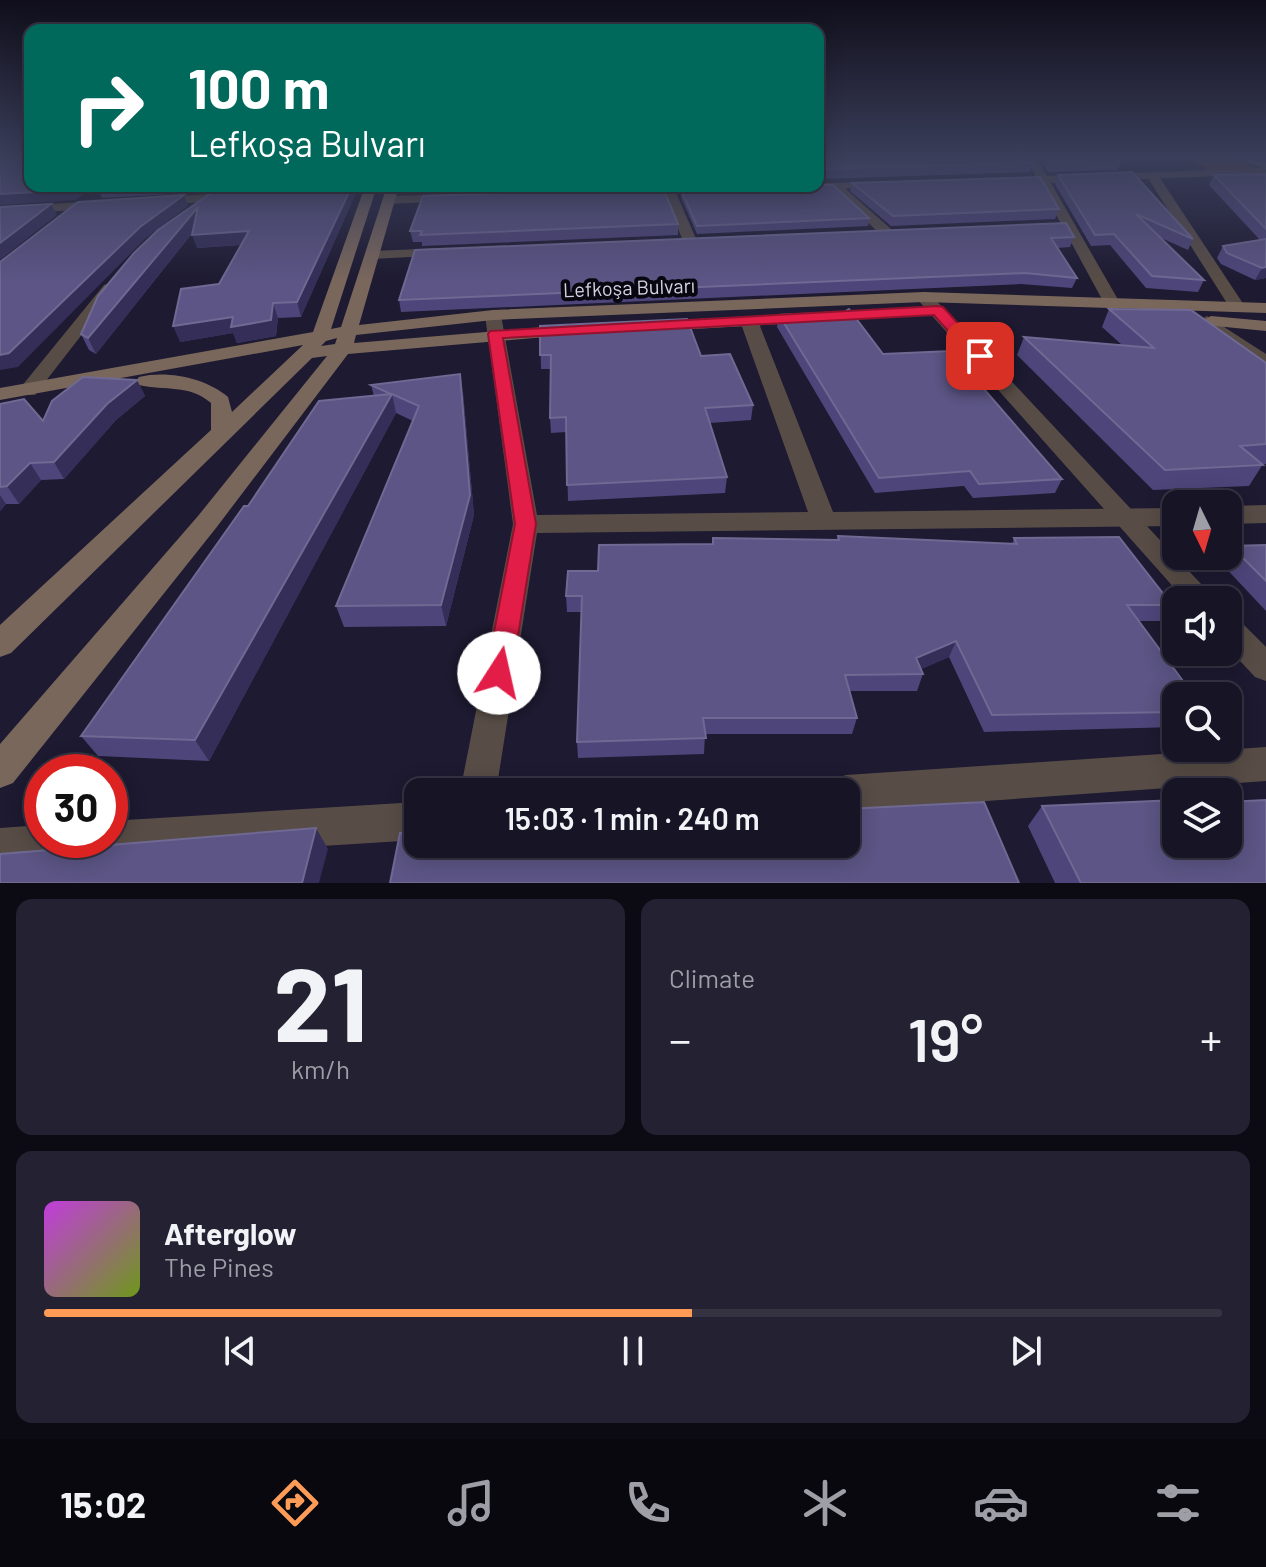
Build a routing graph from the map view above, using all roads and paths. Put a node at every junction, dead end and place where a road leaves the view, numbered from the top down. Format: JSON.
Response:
{"nodes":[{"id":1,"x":87,"y":199,"type":"edge"},
{"id":2,"x":181,"y":199,"type":"edge"},
{"id":3,"x":211,"y":199,"type":"edge"},
{"id":4,"x":367,"y":199,"type":"edge"},
{"id":5,"x":389,"y":199,"type":"edge"},
{"id":6,"x":674,"y":199,"type":"edge"},
{"id":7,"x":850,"y":199,"type":"edge"},
{"id":8,"x":1050,"y":199,"type":"edge"},
{"id":9,"x":1168,"y":199,"type":"edge"},
{"id":10,"x":139,"y":202,"type":"edge"},
{"id":11,"x":109,"y":204,"type":"edge"},
{"id":12,"x":78,"y":206,"type":"junction"},
{"id":13,"x":0,"y":211,"type":"edge"},
{"id":14,"x":181,"y":216,"type":"edge"},
{"id":15,"x":56,"y":225,"type":"edge"},
{"id":16,"x":886,"y":232,"type":"edge"},
{"id":17,"x":674,"y":241,"type":"edge"},
{"id":18,"x":451,"y":251,"type":"edge"},
{"id":19,"x":372,"y":255,"type":"junction"},
{"id":20,"x":117,"y":279,"type":"edge"},
{"id":21,"x":1112,"y":303,"type":"junction"},
{"id":22,"x":931,"y":304,"type":"junction"},
{"id":23,"x":1238,"y":308,"type":"junction"},
{"id":24,"x":1266,"y":308,"type":"edge"},
{"id":25,"x":749,"y":321,"type":"junction"},
{"id":26,"x":1207,"y":321,"type":"junction"},
{"id":27,"x":494,"y":325,"type":"junction"},
{"id":28,"x":1266,"y":326,"type":"edge"},
{"id":29,"x":330,"y":342,"type":"junction"},
{"id":30,"x":1266,"y":362,"type":"edge"},
{"id":31,"x":146,"y":381,"type":"junction"},
{"id":32,"x":28,"y":391,"type":"junction"},
{"id":33,"x":0,"y":394,"type":"edge"},
{"id":34,"x":0,"y":407,"type":"edge"},
{"id":35,"x":222,"y":432,"type":"junction"},
{"id":36,"x":1266,"y":514,"type":"edge"},
{"id":37,"x":1242,"y":515,"type":"edge"},
{"id":38,"x":1162,"y":517,"type":"edge"},
{"id":39,"x":1126,"y":518,"type":"junction"},
{"id":40,"x":824,"y":522,"type":"junction"},
{"id":41,"x":526,"y":524,"type":"junction"},
{"id":42,"x":1189,"y":586,"type":"edge"},
{"id":43,"x":1242,"y":643,"type":"edge"},
{"id":44,"x":0,"y":644,"type":"edge"},
{"id":45,"x":1266,"y":668,"type":"edge"},
{"id":46,"x":1266,"y":764,"type":"edge"},
{"id":47,"x":0,"y":771,"type":"edge"},
{"id":48,"x":481,"y":778,"type":"edge"},
{"id":49,"x":860,"y":792,"type":"edge"},
{"id":50,"x":404,"y":822,"type":"edge"},
{"id":51,"x":0,"y":847,"type":"edge"}],
"edges":[{"from":1,"to":12,"type":"street"},
{"from":2,"to":10,"type":"street"},
{"from":3,"to":14,"type":"street"},
{"from":4,"to":29,"type":"main road"},
{"from":5,"to":19,"type":"main road"},
{"from":6,"to":17,"type":"street"},
{"from":7,"to":16,"type":"street"},
{"from":8,"to":21,"type":"street"},
{"from":9,"to":23,"type":"street"},
{"from":11,"to":12,"type":"street"},
{"from":12,"to":13,"type":"street"},
{"from":12,"to":15,"type":"street"},
{"from":18,"to":19,"type":"street"},
{"from":19,"to":29,"type":"main road"},
{"from":20,"to":32,"type":"street"},
{"from":21,"to":22,"type":"main road","name":"Lefkoşa Bulvarı"},
{"from":21,"to":23,"type":"main road","name":"Lefkoşa Bulvarı"},
{"from":22,"to":25,"type":"main road","name":"Lefkoşa Bulvarı"},
{"from":22,"to":26,"type":"main road","name":"Lefkoşa Bulvarı"},
{"from":22,"to":27,"type":"main road","name":"Lefkoşa Bulvarı"},
{"from":22,"to":39,"type":"street"},
{"from":23,"to":24,"type":"main road","name":"Lefkoşa Bulvarı"},
{"from":25,"to":27,"type":"main road","name":"Lefkoşa Bulvarı"},
{"from":25,"to":40,"type":"street"},
{"from":26,"to":28,"type":"main road","name":"Lefkoşa Bulvarı"},
{"from":26,"to":30,"type":"street"},
{"from":27,"to":29,"type":"main road","name":"Lefkoşa Bulvarı"},
{"from":27,"to":41,"type":"street"},
{"from":29,"to":31,"type":"main road","name":"Lefkoşa Bulvarı"},
{"from":29,"to":32,"type":"main road","name":"Lefkoşa Bulvarı"},
{"from":29,"to":35,"type":"main road"},
{"from":29,"to":47,"type":"main road"},
{"from":31,"to":34,"type":"main road","name":"Lefkoşa Bulvarı"},
{"from":31,"to":35,"type":"main road"},
{"from":32,"to":33,"type":"main road","name":"Lefkoşa Bulvarı"},
{"from":35,"to":44,"type":"main road"},
{"from":36,"to":37,"type":"street"},
{"from":38,"to":39,"type":"street"},
{"from":39,"to":40,"type":"street"},
{"from":39,"to":42,"type":"street"},
{"from":40,"to":41,"type":"street"},
{"from":41,"to":48,"type":"street"},
{"from":43,"to":45,"type":"street"},
{"from":46,"to":49,"type":"street"},
{"from":50,"to":51,"type":"street"}]}
